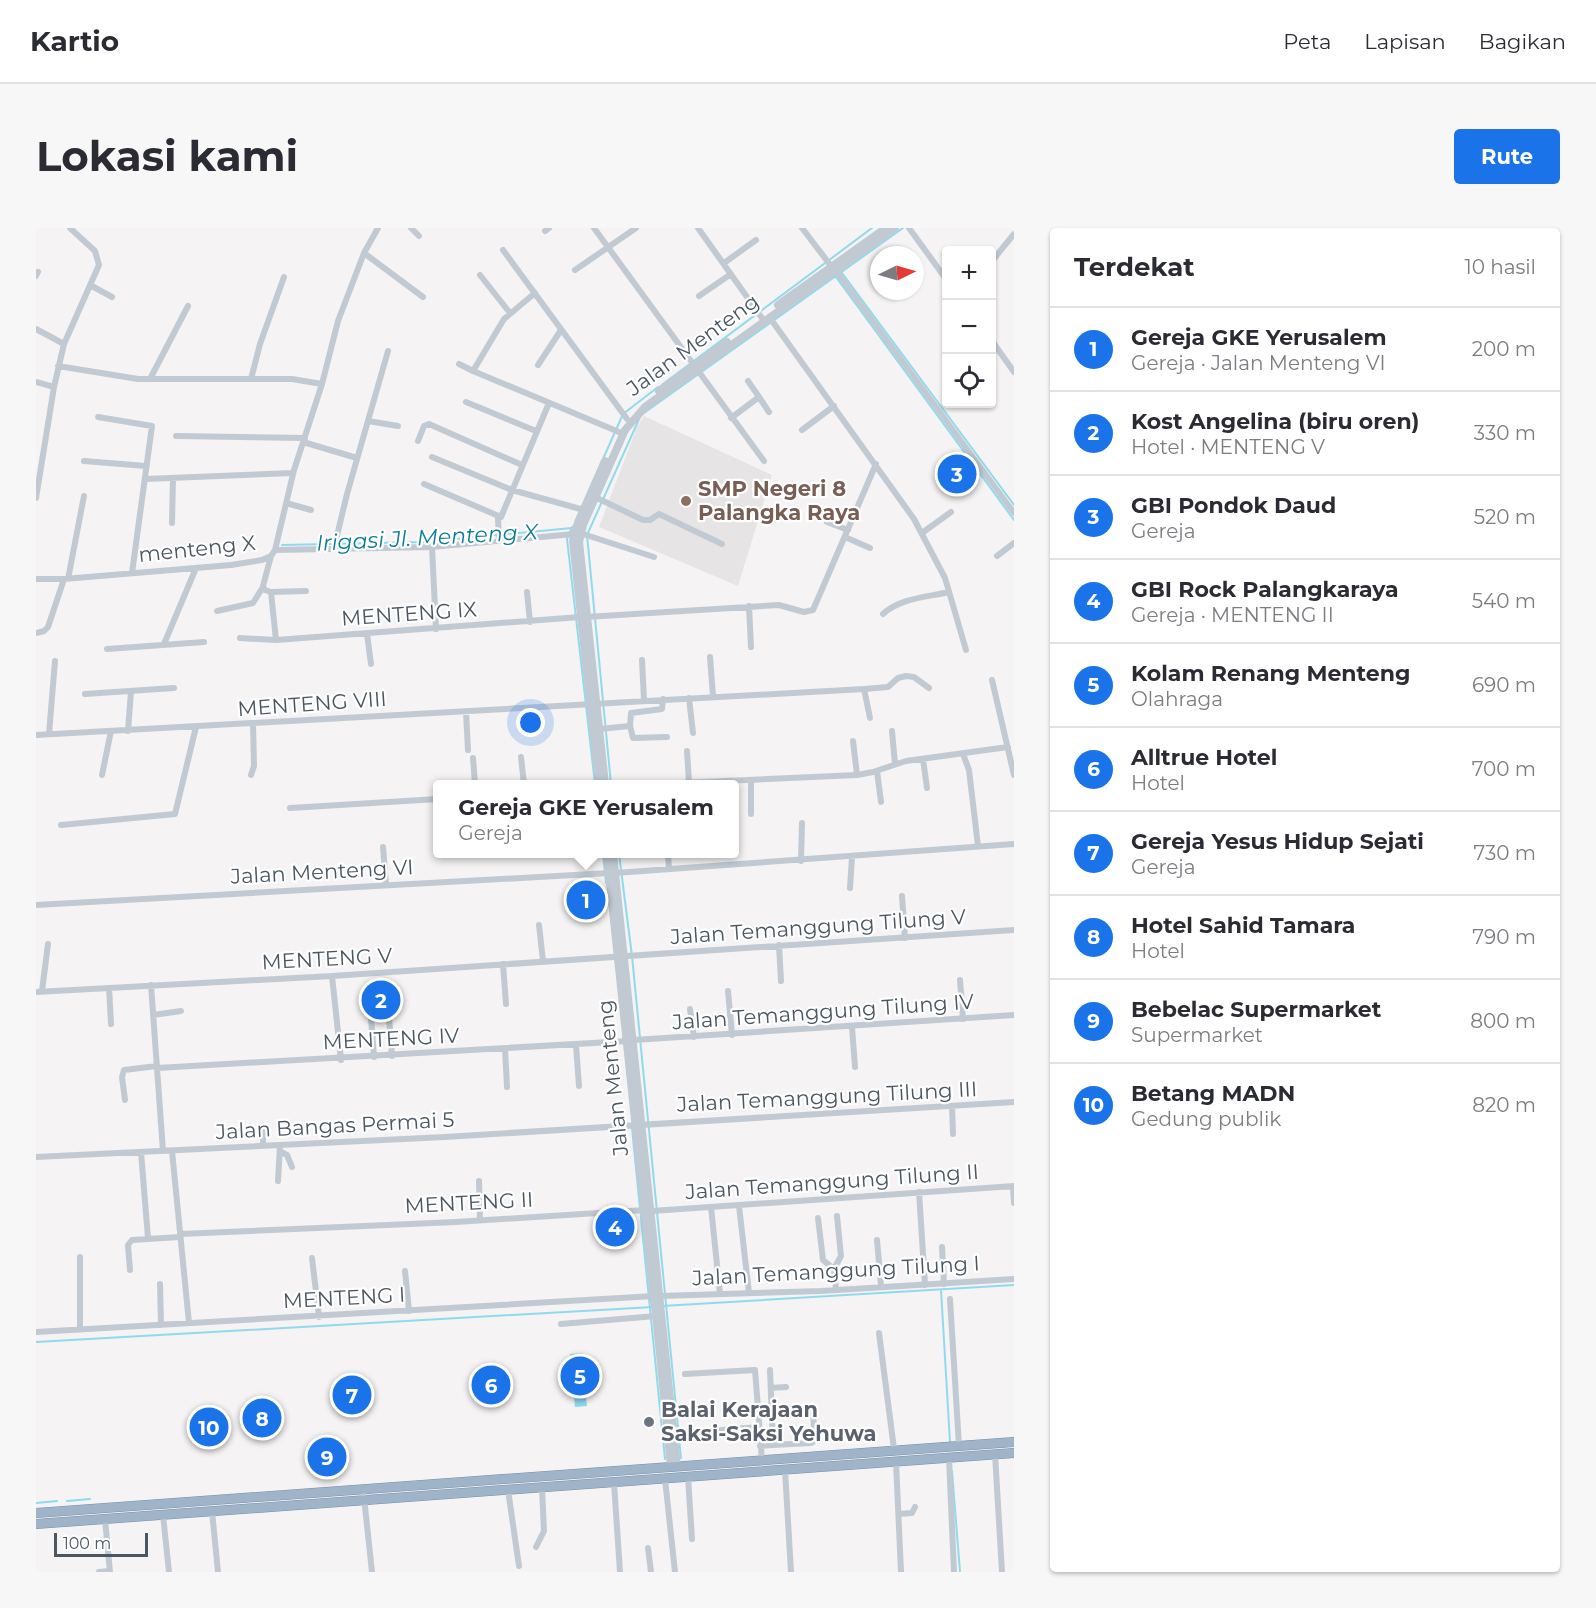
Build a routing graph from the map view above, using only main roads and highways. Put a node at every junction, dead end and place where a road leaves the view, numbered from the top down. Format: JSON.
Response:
{"nodes":[{"id":1,"x":657,"y":1298,"type":"road end"},
{"id":2,"x":658,"y":1314,"type":"road end"},
{"id":3,"x":1014,"y":1442,"type":"edge"},
{"id":4,"x":972,"y":1445,"type":"junction"},
{"id":5,"x":1014,"y":1453,"type":"edge"},
{"id":6,"x":973,"y":1456,"type":"junction"},
{"id":7,"x":746,"y":1462,"type":"junction"},
{"id":8,"x":607,"y":1472,"type":"junction"},
{"id":9,"x":747,"y":1473,"type":"junction"},
{"id":10,"x":611,"y":1483,"type":"junction"},
{"id":11,"x":36,"y":1513,"type":"edge"},
{"id":12,"x":36,"y":1524,"type":"edge"}],
"edges":[{"from":1,"to":2,"type":"main road"},
{"from":3,"to":4,"type":"highway"},
{"from":4,"to":6,"type":"highway"},
{"from":4,"to":7,"type":"highway"},
{"from":5,"to":6,"type":"highway"},
{"from":6,"to":9,"type":"highway"},
{"from":7,"to":8,"type":"highway"},
{"from":7,"to":9,"type":"highway"},
{"from":8,"to":10,"type":"highway"},
{"from":8,"to":11,"type":"highway"},
{"from":9,"to":10,"type":"highway"},
{"from":10,"to":12,"type":"highway"}]}
